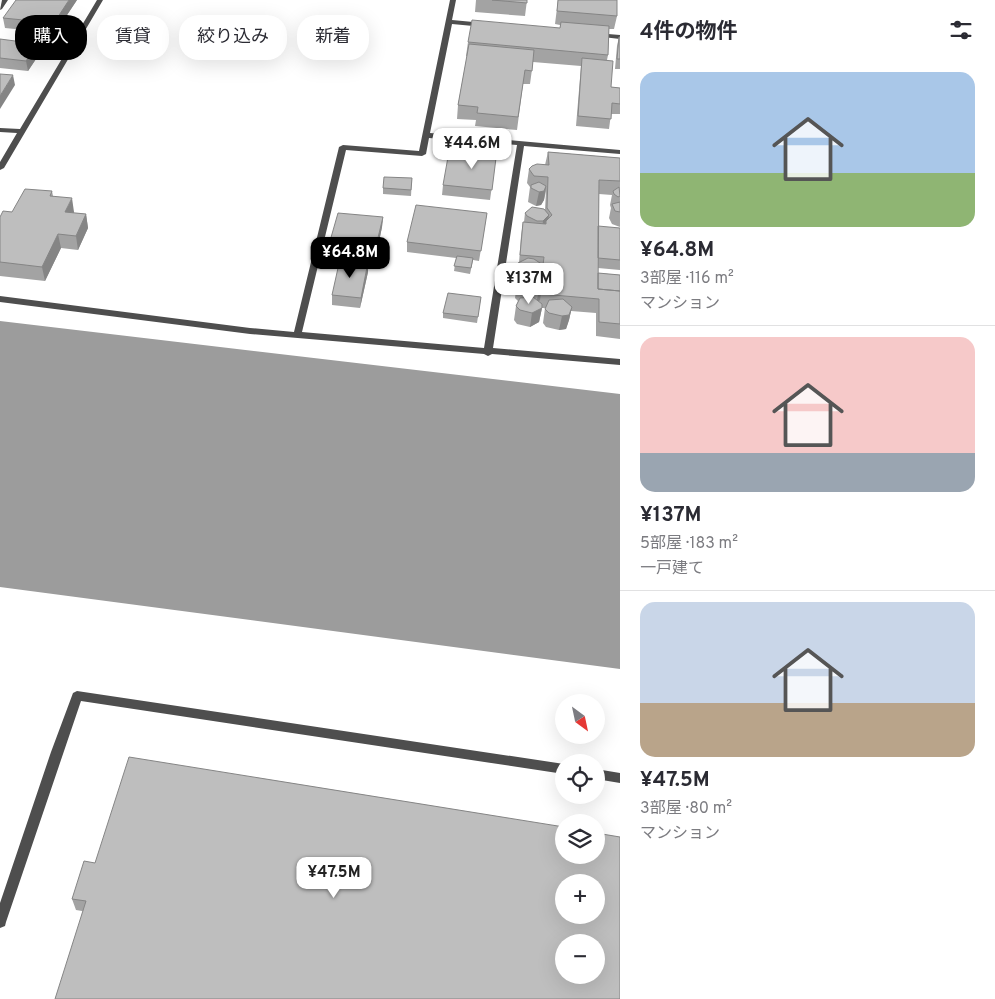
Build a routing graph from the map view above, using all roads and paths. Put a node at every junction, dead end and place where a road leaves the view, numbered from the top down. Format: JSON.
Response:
{"nodes":[{"id":1,"x":6,"y":0,"type":"edge"},
{"id":2,"x":100,"y":0,"type":"edge"},
{"id":3,"x":453,"y":0,"type":"edge"},
{"id":4,"x":0,"y":8,"type":"edge"},
{"id":5,"x":449,"y":22,"type":"junction"},
{"id":6,"x":496,"y":26,"type":"edge"},
{"id":7,"x":592,"y":34,"type":"edge"},
{"id":8,"x":620,"y":36,"type":"edge"},
{"id":9,"x":0,"y":130,"type":"edge"},
{"id":10,"x":22,"y":131,"type":"junction"},
{"id":11,"x":426,"y":136,"type":"junction"},
{"id":12,"x":521,"y":144,"type":"junction"},
{"id":13,"x":620,"y":152,"type":"edge"},
{"id":14,"x":0,"y":168,"type":"edge"},
{"id":15,"x":0,"y":299,"type":"edge"},
{"id":16,"x":297,"y":336,"type":"junction"},
{"id":17,"x":488,"y":352,"type":"junction"},
{"id":18,"x":620,"y":362,"type":"edge"},
{"id":19,"x":555,"y":768,"type":"edge"},
{"id":20,"x":605,"y":776,"type":"edge"},
{"id":21,"x":620,"y":778,"type":"edge"},
{"id":22,"x":0,"y":922,"type":"edge"}],
"edges":[{"from":1,"to":4,"type":"lane"},
{"from":2,"to":10,"type":"lane"},
{"from":3,"to":5,"type":"lane"},
{"from":5,"to":6,"type":"lane"},
{"from":5,"to":11,"type":"lane"},
{"from":7,"to":8,"type":"lane"},
{"from":9,"to":10,"type":"lane"},
{"from":10,"to":14,"type":"lane"},
{"from":11,"to":12,"type":"lane"},
{"from":11,"to":16,"type":"lane"},
{"from":12,"to":13,"type":"lane"},
{"from":12,"to":17,"type":"lane"},
{"from":15,"to":16,"type":"lane"},
{"from":16,"to":17,"type":"lane"},
{"from":17,"to":18,"type":"lane"},
{"from":19,"to":22,"type":"lane"},
{"from":20,"to":21,"type":"lane"}]}
